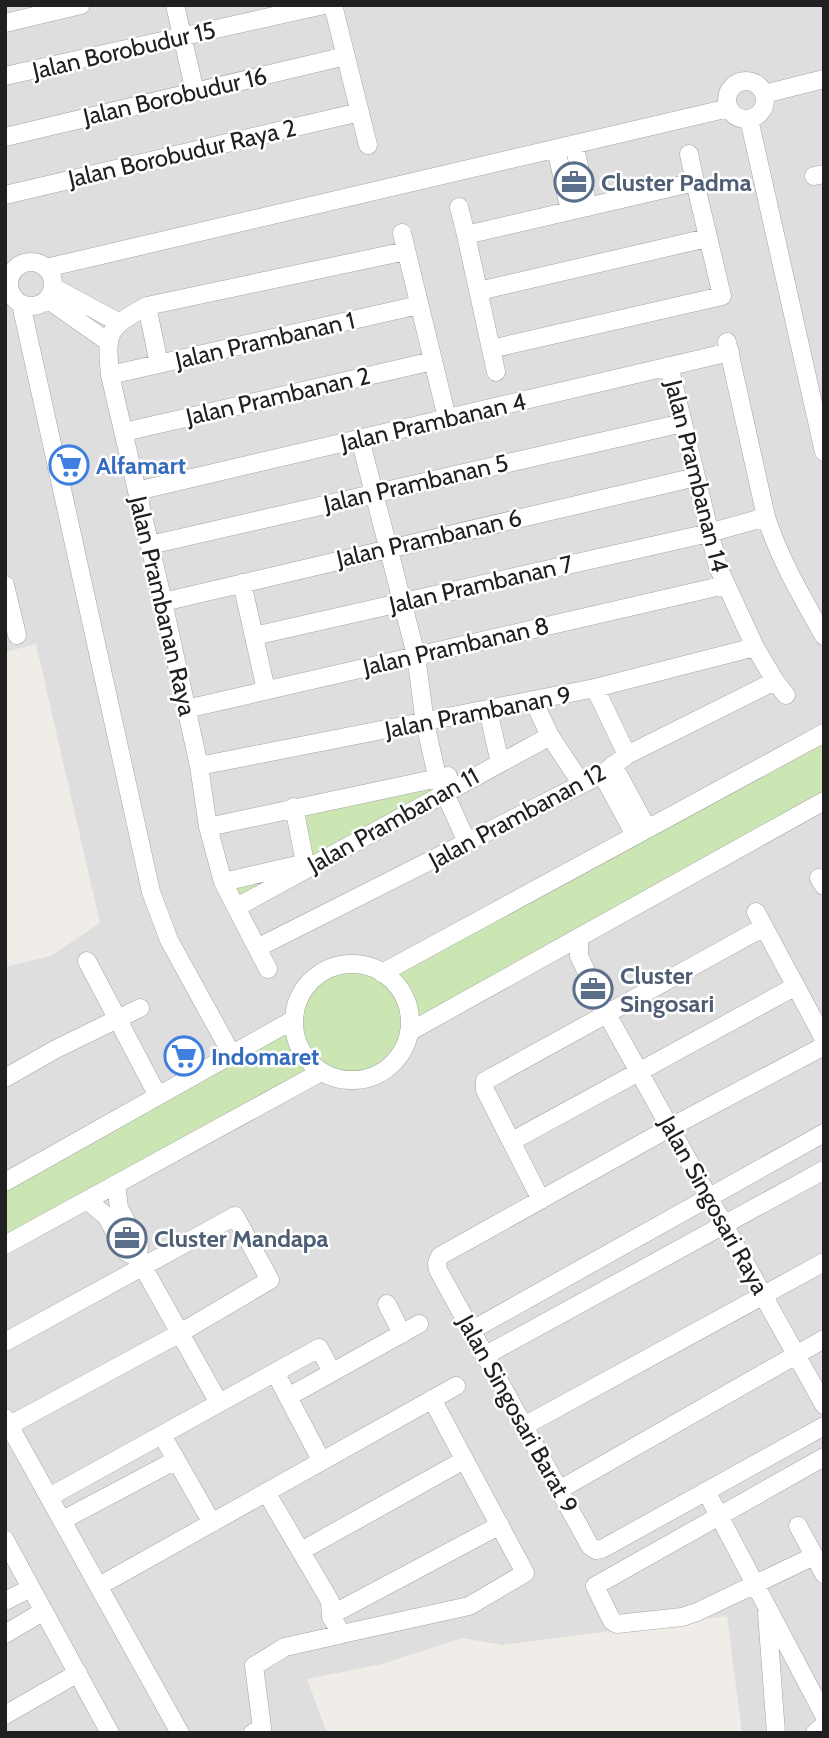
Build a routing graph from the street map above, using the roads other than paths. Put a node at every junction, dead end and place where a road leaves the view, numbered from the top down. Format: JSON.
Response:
{"nodes":[{"id":1,"x":81,"y":5,"type":"edge"},
{"id":2,"x":175,"y":5,"type":"edge"},
{"id":3,"x":324,"y":5,"type":"edge"},
{"id":4,"x":333,"y":5,"type":"edge"},
{"id":5,"x":5,"y":23,"type":"edge"},
{"id":6,"x":182,"y":37,"type":"junction"},
{"id":7,"x":346,"y":56,"type":"junction"},
{"id":8,"x":5,"y":76,"type":"edge"},
{"id":9,"x":824,"y":79,"type":"edge"},
{"id":10,"x":824,"y":86,"type":"edge"},
{"id":11,"x":195,"y":92,"type":"junction"},
{"id":12,"x":765,"y":97,"type":"junction"},
{"id":13,"x":729,"y":108,"type":"junction"},
{"id":14,"x":359,"y":111,"type":"junction"},
{"id":15,"x":752,"y":118,"type":"junction"},
{"id":16,"x":5,"y":137,"type":"edge"},
{"id":17,"x":368,"y":145,"type":"dead end"},
{"id":18,"x":565,"y":146,"type":"junction"},
{"id":19,"x":689,"y":154,"type":"dead end"},
{"id":20,"x":571,"y":171,"type":"junction"},
{"id":21,"x":695,"y":182,"type":"junction"},
{"id":22,"x":7,"y":197,"type":"edge"},
{"id":23,"x":459,"y":207,"type":"dead end"},
{"id":24,"x":588,"y":207,"type":"junction"},
{"id":25,"x":570,"y":211,"type":"junction"},
{"id":26,"x":402,"y":233,"type":"dead end"},
{"id":27,"x":466,"y":235,"type":"junction"},
{"id":28,"x":708,"y":238,"type":"junction"},
{"id":29,"x":406,"y":251,"type":"junction"},
{"id":30,"x":46,"y":268,"type":"junction"},
{"id":31,"x":9,"y":272,"type":"edge"},
{"id":32,"x":479,"y":291,"type":"junction"},
{"id":33,"x":50,"y":293,"type":"junction"},
{"id":34,"x":722,"y":296,"type":"junction"},
{"id":35,"x":21,"y":304,"type":"junction"},
{"id":36,"x":419,"y":305,"type":"junction"},
{"id":37,"x":147,"y":306,"type":"junction"},
{"id":38,"x":725,"y":314,"type":"dead end"},
{"id":39,"x":84,"y":315,"type":"junction"},
{"id":40,"x":118,"y":322,"type":"junction"},
{"id":41,"x":107,"y":341,"type":"junction"},
{"id":42,"x":491,"y":349,"type":"junction"},
{"id":43,"x":433,"y":361,"type":"junction"},
{"id":44,"x":159,"y":364,"type":"junction"},
{"id":45,"x":669,"y":366,"type":"junction"},
{"id":46,"x":496,"y":372,"type":"dead end"},
{"id":47,"x":110,"y":375,"type":"junction"},
{"id":48,"x":447,"y":418,"type":"junction"},
{"id":49,"x":683,"y":422,"type":"junction"},
{"id":50,"x":824,"y":425,"type":"edge"},
{"id":51,"x":124,"y":432,"type":"junction"},
{"id":52,"x":360,"y":439,"type":"junction"},
{"id":53,"x":824,"y":452,"type":"edge"},
{"id":54,"x":696,"y":477,"type":"junction"},
{"id":55,"x":137,"y":491,"type":"junction"},
{"id":56,"x":374,"y":493,"type":"junction"},
{"id":57,"x":766,"y":517,"type":"junction"},
{"id":58,"x":709,"y":533,"type":"junction"},
{"id":59,"x":150,"y":545,"type":"junction"},
{"id":60,"x":388,"y":548,"type":"junction"},
{"id":61,"x":242,"y":583,"type":"junction"},
{"id":62,"x":5,"y":585,"type":"edge"},
{"id":63,"x":725,"y":585,"type":"junction"},
{"id":64,"x":163,"y":602,"type":"junction"},
{"id":65,"x":402,"y":602,"type":"junction"},
{"id":66,"x":8,"y":607,"type":"edge"},
{"id":67,"x":17,"y":635,"type":"dead end"},
{"id":68,"x":254,"y":636,"type":"junction"},
{"id":69,"x":824,"y":636,"type":"edge"},
{"id":70,"x":755,"y":647,"type":"junction"},
{"id":71,"x":416,"y":655,"type":"junction"},
{"id":72,"x":595,"y":688,"type":"junction"},
{"id":73,"x":780,"y":688,"type":"joint"},
{"id":74,"x":266,"y":690,"type":"junction"},
{"id":75,"x":533,"y":701,"type":"junction"},
{"id":76,"x":186,"y":709,"type":"junction"},
{"id":77,"x":488,"y":710,"type":"junction"},
{"id":78,"x":425,"y":723,"type":"junction"},
{"id":79,"x":824,"y":733,"type":"edge"},
{"id":80,"x":550,"y":736,"type":"junction"},
{"id":81,"x":500,"y":763,"type":"junction"},
{"id":82,"x":614,"y":765,"type":"junction"},
{"id":83,"x":199,"y":766,"type":"junction"},
{"id":84,"x":581,"y":783,"type":"junction"},
{"id":85,"x":440,"y":785,"type":"junction"},
{"id":86,"x":824,"y":801,"type":"edge"},
{"id":87,"x":295,"y":807,"type":"junction"},
{"id":88,"x":208,"y":827,"type":"junction"},
{"id":89,"x":641,"y":832,"type":"junction"},
{"id":90,"x":467,"y":842,"type":"junction"},
{"id":91,"x":305,"y":866,"type":"junction"},
{"id":92,"x":223,"y":882,"type":"junction"},
{"id":93,"x":237,"y":907,"type":"junction"},
{"id":94,"x":257,"y":948,"type":"junction"},
{"id":95,"x":573,"y":951,"type":"junction"},
{"id":96,"x":87,"y":961,"type":"dead end"},
{"id":97,"x":268,"y":970,"type":"dead end"},
{"id":98,"x":382,"y":973,"type":"junction"},
{"id":99,"x":796,"y":986,"type":"junction"},
{"id":100,"x":140,"y":1008,"type":"dead end"},
{"id":101,"x":605,"y":1010,"type":"junction"},
{"id":102,"x":117,"y":1019,"type":"junction"},
{"id":103,"x":293,"y":1020,"type":"junction"},
{"id":104,"x":409,"y":1032,"type":"junction"},
{"id":105,"x":824,"y":1039,"type":"edge"},
{"id":106,"x":824,"y":1046,"type":"edge"},
{"id":107,"x":231,"y":1053,"type":"junction"},
{"id":108,"x":640,"y":1071,"type":"junction"},
{"id":109,"x":321,"y":1072,"type":"junction"},
{"id":110,"x":5,"y":1078,"type":"edge"},
{"id":111,"x":158,"y":1096,"type":"junction"},
{"id":112,"x":671,"y":1127,"type":"junction"},
{"id":113,"x":824,"y":1133,"type":"edge"},
{"id":114,"x":512,"y":1140,"type":"junction"},
{"id":115,"x":824,"y":1170,"type":"edge"},
{"id":116,"x":5,"y":1182,"type":"edge"},
{"id":117,"x":116,"y":1184,"type":"junction"},
{"id":118,"x":708,"y":1197,"type":"junction"},
{"id":119,"x":87,"y":1200,"type":"junction"},
{"id":120,"x":541,"y":1200,"type":"junction"},
{"id":121,"x":113,"y":1212,"type":"junction"},
{"id":122,"x":724,"y":1224,"type":"junction"},
{"id":123,"x":5,"y":1245,"type":"edge"},
{"id":124,"x":824,"y":1262,"type":"edge"},
{"id":125,"x":141,"y":1263,"type":"junction"},
{"id":126,"x":764,"y":1296,"type":"junction"},
{"id":127,"x":387,"y":1304,"type":"dead end"},
{"id":128,"x":419,"y":1324,"type":"dead end"},
{"id":129,"x":472,"y":1330,"type":"junction"},
{"id":130,"x":180,"y":1333,"type":"junction"},
{"id":131,"x":402,"y":1334,"type":"junction"},
{"id":132,"x":824,"y":1339,"type":"edge"},
{"id":133,"x":5,"y":1342,"type":"edge"},
{"id":134,"x":486,"y":1355,"type":"junction"},
{"id":135,"x":796,"y":1355,"type":"junction"},
{"id":136,"x":275,"y":1372,"type":"junction"},
{"id":137,"x":332,"y":1372,"type":"junction"},
{"id":138,"x":456,"y":1386,"type":"dead end"},
{"id":139,"x":288,"y":1397,"type":"junction"},
{"id":140,"x":432,"y":1399,"type":"junction"},
{"id":141,"x":219,"y":1403,"type":"junction"},
{"id":142,"x":824,"y":1405,"type":"edge"},
{"id":143,"x":8,"y":1421,"type":"edge"},
{"id":144,"x":524,"y":1426,"type":"junction"},
{"id":145,"x":824,"y":1426,"type":"edge"},
{"id":146,"x":162,"y":1435,"type":"junction"},
{"id":147,"x":824,"y":1457,"type":"edge"},
{"id":148,"x":176,"y":1460,"type":"junction"},
{"id":149,"x":321,"y":1460,"type":"junction"},
{"id":150,"x":464,"y":1460,"type":"junction"},
{"id":151,"x":559,"y":1490,"type":"junction"},
{"id":152,"x":706,"y":1491,"type":"junction"},
{"id":153,"x":266,"y":1492,"type":"junction"},
{"id":154,"x":49,"y":1497,"type":"junction"},
{"id":155,"x":719,"y":1516,"type":"junction"},
{"id":156,"x":63,"y":1520,"type":"junction"},
{"id":157,"x":212,"y":1523,"type":"junction"},
{"id":158,"x":500,"y":1525,"type":"junction"},
{"id":159,"x":798,"y":1526,"type":"dead end"},
{"id":160,"x":5,"y":1540,"type":"edge"},
{"id":161,"x":301,"y":1551,"type":"junction"},
{"id":162,"x":814,"y":1556,"type":"junction"},
{"id":163,"x":824,"y":1574,"type":"edge"},
{"id":164,"x":754,"y":1584,"type":"junction"},
{"id":165,"x":99,"y":1586,"type":"junction"},
{"id":166,"x":31,"y":1588,"type":"junction"},
{"id":167,"x":5,"y":1601,"type":"edge"},
{"id":168,"x":766,"y":1606,"type":"junction"},
{"id":169,"x":44,"y":1611,"type":"junction"},
{"id":170,"x":331,"y":1615,"type":"junction"},
{"id":171,"x":5,"y":1634,"type":"edge"},
{"id":172,"x":343,"y":1634,"type":"junction"},
{"id":173,"x":795,"y":1661,"type":"junction"},
{"id":174,"x":771,"y":1669,"type":"junction"},
{"id":175,"x":78,"y":1673,"type":"junction"},
{"id":176,"x":5,"y":1715,"type":"edge"},
{"id":177,"x":824,"y":1715,"type":"edge"},
{"id":178,"x":824,"y":1724,"type":"edge"},
{"id":179,"x":260,"y":1731,"type":"edge"},
{"id":180,"x":110,"y":1733,"type":"edge"},
{"id":181,"x":180,"y":1733,"type":"edge"},
{"id":182,"x":776,"y":1733,"type":"edge"},
{"id":183,"x":815,"y":1733,"type":"edge"}],
"edges":[{"from":1,"to":5,"type":"street"},
{"from":2,"to":6,"type":"street"},
{"from":3,"to":6,"type":"street","name":"Jalan Borobudur 15"},
{"from":4,"to":7,"type":"street"},
{"from":6,"to":8,"type":"street","name":"Jalan Borobudur 15"},
{"from":6,"to":11,"type":"street"},
{"from":7,"to":11,"type":"street","name":"Jalan Borobudur 16"},
{"from":7,"to":14,"type":"street"},
{"from":9,"to":12,"type":"street"},
{"from":10,"to":12,"type":"street"},
{"from":11,"to":16,"type":"street","name":"Jalan Borobudur 16"},
{"from":12,"to":13,"type":"street"},
{"from":12,"to":15,"type":"street"},
{"from":13,"to":15,"type":"street"},
{"from":13,"to":18,"type":"street"},
{"from":14,"to":17,"type":"street"},
{"from":14,"to":22,"type":"street","name":"Jalan Borobudur Raya 2"},
{"from":15,"to":50,"type":"street"},
{"from":15,"to":53,"type":"street"},
{"from":18,"to":20,"type":"street"},
{"from":18,"to":30,"type":"street"},
{"from":19,"to":21,"type":"street"},
{"from":20,"to":24,"type":"street"},
{"from":20,"to":25,"type":"street"},
{"from":21,"to":24,"type":"street"},
{"from":21,"to":28,"type":"street"},
{"from":23,"to":27,"type":"street"},
{"from":24,"to":25,"type":"street"},
{"from":25,"to":27,"type":"street"},
{"from":26,"to":29,"type":"street"},
{"from":27,"to":32,"type":"street"},
{"from":28,"to":32,"type":"street"},
{"from":28,"to":34,"type":"street"},
{"from":29,"to":36,"type":"street"},
{"from":29,"to":37,"type":"street"},
{"from":30,"to":31,"type":"street"},
{"from":30,"to":33,"type":"street"},
{"from":31,"to":35,"type":"street"},
{"from":32,"to":42,"type":"street"},
{"from":33,"to":35,"type":"street"},
{"from":33,"to":39,"type":"street"},
{"from":34,"to":38,"type":"street"},
{"from":34,"to":42,"type":"street"},
{"from":35,"to":107,"type":"street"},
{"from":36,"to":43,"type":"street"},
{"from":36,"to":44,"type":"street","name":"Jalan Prambanan 1"},
{"from":37,"to":40,"type":"street"},
{"from":37,"to":44,"type":"street"},
{"from":39,"to":40,"type":"street"},
{"from":39,"to":41,"type":"street"},
{"from":40,"to":41,"type":"street"},
{"from":41,"to":47,"type":"street","name":"Jalan Prambanan Raya"},
{"from":42,"to":46,"type":"street"},
{"from":43,"to":48,"type":"street"},
{"from":43,"to":51,"type":"street","name":"Jalan Prambanan 2"},
{"from":44,"to":47,"type":"street","name":"Jalan Prambanan 1"},
{"from":45,"to":48,"type":"street","name":"Jalan Prambanan 4"},
{"from":45,"to":49,"type":"street","name":"Jalan Prambanan 14"},
{"from":45,"to":57,"type":"street","name":"Jalan Prambanan 4"},
{"from":47,"to":51,"type":"street","name":"Jalan Prambanan Raya"},
{"from":48,"to":52,"type":"street","name":"Jalan Prambanan 4"},
{"from":49,"to":54,"type":"street","name":"Jalan Prambanan 14"},
{"from":49,"to":56,"type":"street","name":"Jalan Prambanan 5"},
{"from":51,"to":55,"type":"street","name":"Jalan Prambanan Raya"},
{"from":52,"to":55,"type":"street","name":"Jalan Prambanan 4"},
{"from":52,"to":56,"type":"street"},
{"from":54,"to":58,"type":"street","name":"Jalan Prambanan 14"},
{"from":54,"to":60,"type":"street","name":"Jalan Prambanan 6"},
{"from":55,"to":59,"type":"street","name":"Jalan Prambanan Raya"},
{"from":56,"to":59,"type":"street","name":"Jalan Prambanan 5"},
{"from":56,"to":60,"type":"street"},
{"from":57,"to":58,"type":"street","name":"Jalan Prambanan 7"},
{"from":57,"to":69,"type":"street"},
{"from":58,"to":63,"type":"street","name":"Jalan Prambanan 14"},
{"from":58,"to":65,"type":"street","name":"Jalan Prambanan 7"},
{"from":59,"to":64,"type":"street","name":"Jalan Prambanan Raya"},
{"from":60,"to":61,"type":"street","name":"Jalan Prambanan 6"},
{"from":60,"to":65,"type":"street"},
{"from":61,"to":64,"type":"street","name":"Jalan Prambanan 6"},
{"from":61,"to":68,"type":"street"},
{"from":62,"to":66,"type":"street"},
{"from":63,"to":70,"type":"street","name":"Jalan Prambanan 14"},
{"from":63,"to":71,"type":"street","name":"Jalan Prambanan 8"},
{"from":64,"to":76,"type":"street","name":"Jalan Prambanan Raya"},
{"from":65,"to":68,"type":"street","name":"Jalan Prambanan 7"},
{"from":65,"to":71,"type":"street"},
{"from":66,"to":67,"type":"street"},
{"from":68,"to":74,"type":"street"},
{"from":70,"to":72,"type":"street","name":"Jalan Prambanan 9"},
{"from":70,"to":73,"type":"street","name":"Jalan Prambanan 14"},
{"from":71,"to":74,"type":"street","name":"Jalan Prambanan 8"},
{"from":71,"to":78,"type":"street"},
{"from":72,"to":75,"type":"street","name":"Jalan Prambanan 9"},
{"from":72,"to":82,"type":"street"},
{"from":73,"to":82,"type":"street","name":"Jalan Prambanan 12"},
{"from":74,"to":76,"type":"street","name":"Jalan Prambanan 8"},
{"from":75,"to":77,"type":"street","name":"Jalan Prambanan 9"},
{"from":75,"to":80,"type":"street"},
{"from":76,"to":83,"type":"street","name":"Jalan Prambanan Raya"},
{"from":77,"to":78,"type":"street","name":"Jalan Prambanan 9"},
{"from":77,"to":81,"type":"street"},
{"from":78,"to":83,"type":"street","name":"Jalan Prambanan 9"},
{"from":78,"to":85,"type":"street"},
{"from":79,"to":89,"type":"street"},
{"from":80,"to":81,"type":"street","name":"Jalan Prambanan 11"},
{"from":80,"to":84,"type":"street"},
{"from":81,"to":85,"type":"street","name":"Jalan Prambanan 11"},
{"from":82,"to":84,"type":"street","name":"Jalan Prambanan 12"},
{"from":82,"to":89,"type":"street"},
{"from":83,"to":88,"type":"street","name":"Jalan Prambanan Raya"},
{"from":84,"to":90,"type":"street","name":"Jalan Prambanan 12"},
{"from":85,"to":87,"type":"street"},
{"from":85,"to":90,"type":"street"},
{"from":85,"to":91,"type":"street","name":"Jalan Prambanan 11"},
{"from":86,"to":95,"type":"street"},
{"from":87,"to":88,"type":"street"},
{"from":87,"to":91,"type":"street"},
{"from":88,"to":92,"type":"street","name":"Jalan Prambanan Raya"},
{"from":89,"to":98,"type":"street"},
{"from":90,"to":94,"type":"street","name":"Jalan Prambanan 12"},
{"from":91,"to":92,"type":"street"},
{"from":91,"to":93,"type":"street","name":"Jalan Prambanan 11"},
{"from":92,"to":93,"type":"street","name":"Jalan Prambanan Raya"},
{"from":93,"to":94,"type":"street","name":"Jalan Prambanan Raya"},
{"from":94,"to":97,"type":"street","name":"Jalan Prambanan Raya"},
{"from":95,"to":101,"type":"street"},
{"from":95,"to":104,"type":"street"},
{"from":96,"to":102,"type":"street"},
{"from":98,"to":103,"type":"street"},
{"from":98,"to":104,"type":"street"},
{"from":99,"to":101,"type":"street"},
{"from":99,"to":105,"type":"street"},
{"from":99,"to":108,"type":"street"},
{"from":100,"to":102,"type":"street"},
{"from":101,"to":108,"type":"street","name":"Jalan Singosari Raya"},
{"from":101,"to":114,"type":"street"},
{"from":102,"to":110,"type":"street"},
{"from":102,"to":111,"type":"street"},
{"from":103,"to":107,"type":"street"},
{"from":103,"to":109,"type":"street"},
{"from":104,"to":109,"type":"street"},
{"from":106,"to":112,"type":"street"},
{"from":107,"to":111,"type":"street"},
{"from":108,"to":112,"type":"street","name":"Jalan Singosari Raya"},
{"from":108,"to":114,"type":"street"},
{"from":109,"to":117,"type":"street"},
{"from":111,"to":116,"type":"street"},
{"from":112,"to":118,"type":"street","name":"Jalan Singosari Raya"},
{"from":112,"to":120,"type":"street"},
{"from":113,"to":118,"type":"street"},
{"from":114,"to":120,"type":"street"},
{"from":115,"to":122,"type":"street"},
{"from":117,"to":119,"type":"street"},
{"from":117,"to":121,"type":"street"},
{"from":118,"to":122,"type":"street","name":"Jalan Singosari Raya"},
{"from":118,"to":129,"type":"street"},
{"from":119,"to":121,"type":"street"},
{"from":119,"to":123,"type":"street"},
{"from":120,"to":129,"type":"street","name":"Jalan Singosari Barat 9"},
{"from":121,"to":125,"type":"street"},
{"from":122,"to":126,"type":"street","name":"Jalan Singosari Raya"},
{"from":122,"to":134,"type":"street"},
{"from":124,"to":126,"type":"street"},
{"from":125,"to":130,"type":"street"},
{"from":125,"to":130,"type":"street"},
{"from":125,"to":133,"type":"street"},
{"from":126,"to":135,"type":"street","name":"Jalan Singosari Raya"},
{"from":126,"to":144,"type":"street"},
{"from":127,"to":131,"type":"street"},
{"from":128,"to":131,"type":"street"},
{"from":129,"to":134,"type":"street","name":"Jalan Singosari Barat 9"},
{"from":130,"to":141,"type":"street"},
{"from":130,"to":143,"type":"street"},
{"from":131,"to":137,"type":"street"},
{"from":132,"to":135,"type":"street"},
{"from":134,"to":144,"type":"street","name":"Jalan Singosari Barat 9"},
{"from":135,"to":142,"type":"street","name":"Jalan Singosari Raya"},
{"from":135,"to":151,"type":"street"},
{"from":136,"to":137,"type":"street"},
{"from":136,"to":139,"type":"street"},
{"from":136,"to":141,"type":"street"},
{"from":137,"to":139,"type":"street"},
{"from":138,"to":140,"type":"street"},
{"from":139,"to":149,"type":"street"},
{"from":140,"to":149,"type":"street"},
{"from":140,"to":150,"type":"street"},
{"from":141,"to":146,"type":"street"},
{"from":143,"to":154,"type":"street"},
{"from":144,"to":151,"type":"street","name":"Jalan Singosari Barat 9"},
{"from":145,"to":152,"type":"street"},
{"from":146,"to":148,"type":"street"},
{"from":146,"to":154,"type":"street"},
{"from":147,"to":155,"type":"street"},
{"from":148,"to":156,"type":"street"},
{"from":148,"to":157,"type":"street"},
{"from":149,"to":153,"type":"street"},
{"from":150,"to":158,"type":"street"},
{"from":150,"to":161,"type":"street"},
{"from":151,"to":152,"type":"street","name":"Jalan Singosari Barat 9"},
{"from":152,"to":155,"type":"street"},
{"from":153,"to":157,"type":"street"},
{"from":153,"to":161,"type":"street"},
{"from":154,"to":156,"type":"street"},
{"from":155,"to":164,"type":"street"},
{"from":155,"to":164,"type":"street"},
{"from":156,"to":165,"type":"street"},
{"from":157,"to":165,"type":"street"},
{"from":158,"to":170,"type":"street"},
{"from":158,"to":172,"type":"street"},
{"from":159,"to":162,"type":"street"},
{"from":160,"to":166,"type":"street"},
{"from":161,"to":170,"type":"street"},
{"from":162,"to":163,"type":"street"},
{"from":162,"to":164,"type":"street"},
{"from":164,"to":168,"type":"street"},
{"from":165,"to":181,"type":"street"},
{"from":166,"to":167,"type":"street"},
{"from":166,"to":169,"type":"street"},
{"from":168,"to":173,"type":"street"},
{"from":168,"to":174,"type":"street"},
{"from":169,"to":171,"type":"street"},
{"from":169,"to":175,"type":"street"},
{"from":170,"to":172,"type":"street"},
{"from":172,"to":179,"type":"street"},
{"from":173,"to":174,"type":"street"},
{"from":173,"to":177,"type":"street"},
{"from":174,"to":182,"type":"street"},
{"from":175,"to":176,"type":"street"},
{"from":175,"to":180,"type":"street"},
{"from":178,"to":183,"type":"street"}]}
